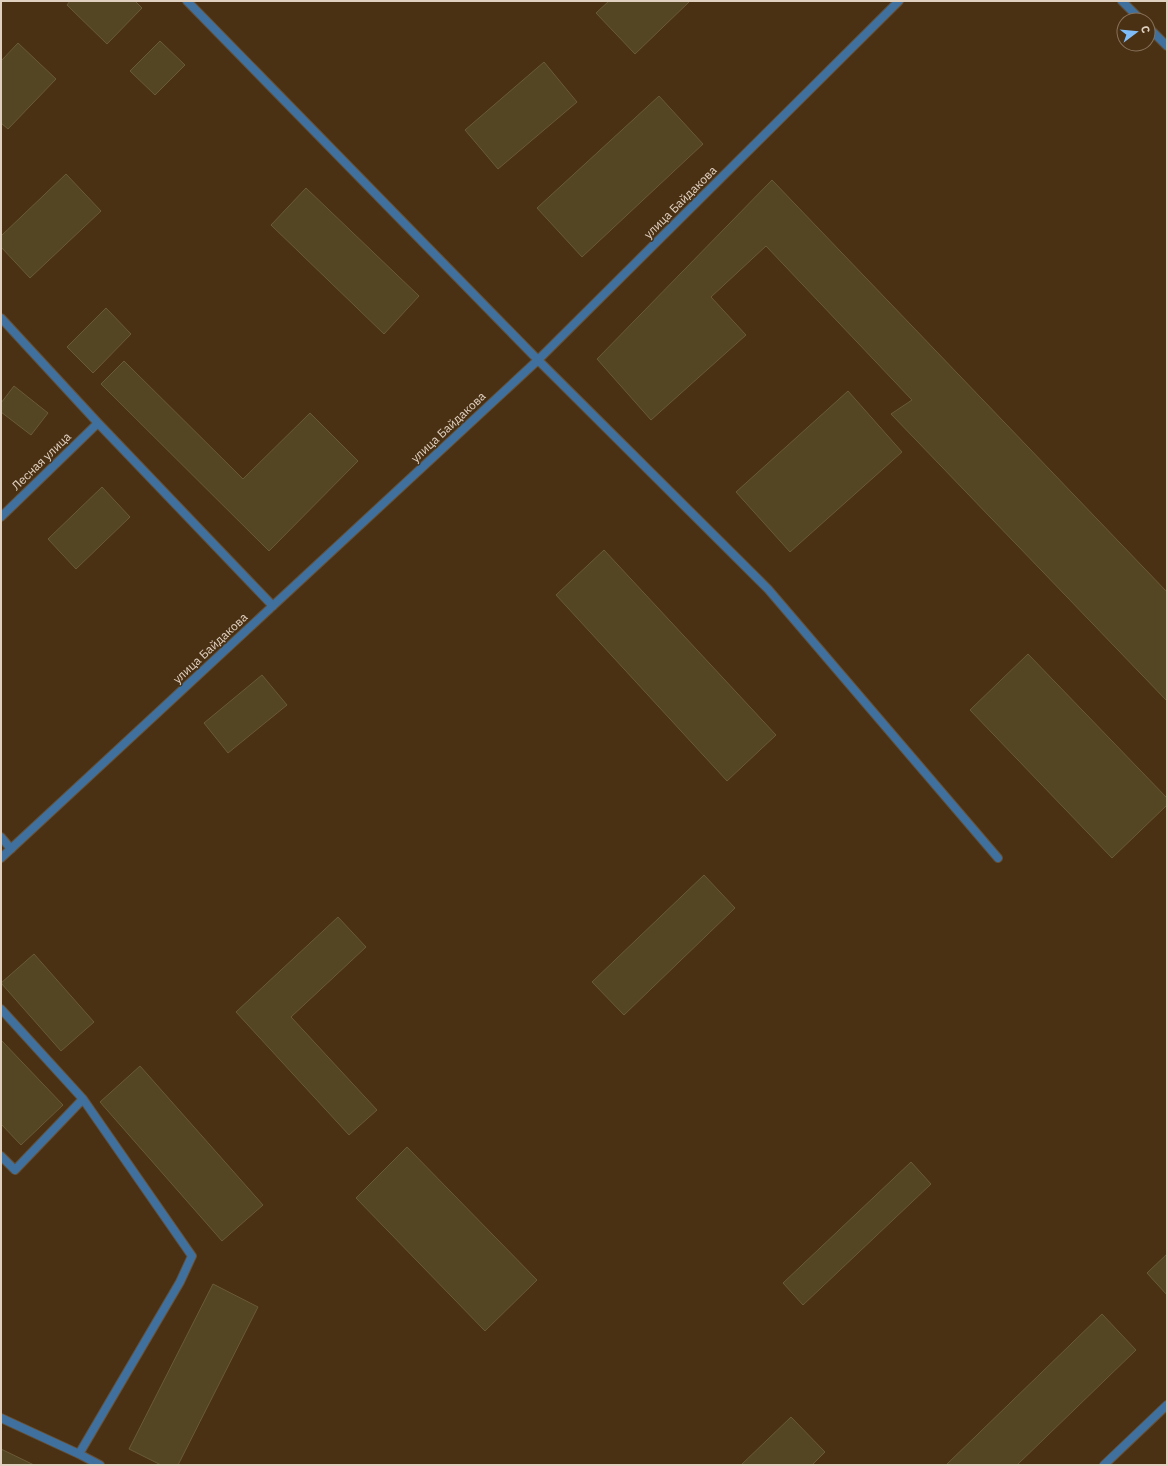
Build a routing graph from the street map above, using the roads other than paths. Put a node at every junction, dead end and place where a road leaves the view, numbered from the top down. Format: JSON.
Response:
{"nodes":[{"id":1,"x":187,"y":1,"type":"edge"},
{"id":2,"x":899,"y":1,"type":"edge"},
{"id":3,"x":1122,"y":1,"type":"edge"},
{"id":4,"x":1133,"y":12,"type":"edge"},
{"id":5,"x":1156,"y":35,"type":"edge"},
{"id":6,"x":1167,"y":46,"type":"edge"},
{"id":7,"x":1,"y":318,"type":"edge"},
{"id":8,"x":538,"y":360,"type":"junction"},
{"id":9,"x":98,"y":423,"type":"junction"},
{"id":10,"x":1,"y":517,"type":"edge"},
{"id":11,"x":273,"y":606,"type":"junction"},
{"id":12,"x":1,"y":837,"type":"edge"},
{"id":13,"x":11,"y":849,"type":"junction"},
{"id":14,"x":1,"y":858,"type":"edge"},
{"id":15,"x":998,"y":858,"type":"dead end"},
{"id":16,"x":1,"y":1009,"type":"edge"},
{"id":17,"x":83,"y":1099,"type":"junction"},
{"id":18,"x":1,"y":1156,"type":"edge"},
{"id":19,"x":1167,"y":1405,"type":"edge"},
{"id":20,"x":1,"y":1418,"type":"edge"},
{"id":21,"x":79,"y":1454,"type":"junction"},
{"id":22,"x":100,"y":1465,"type":"edge"},
{"id":23,"x":1104,"y":1465,"type":"edge"}],
"edges":[{"from":1,"to":8,"type":"street"},
{"from":2,"to":8,"type":"street","name":"улица Байдакова"},
{"from":3,"to":4,"type":"street"},
{"from":5,"to":6,"type":"street"},
{"from":7,"to":9,"type":"street"},
{"from":8,"to":11,"type":"street","name":"улица Байдакова"},
{"from":8,"to":15,"type":"street"},
{"from":9,"to":10,"type":"street","name":"Лесная улица"},
{"from":9,"to":11,"type":"street"},
{"from":11,"to":13,"type":"street","name":"улица Байдакова"},
{"from":12,"to":13,"type":"street"},
{"from":13,"to":14,"type":"street","name":"улица Байдакова"},
{"from":16,"to":17,"type":"street"},
{"from":17,"to":18,"type":"street"},
{"from":17,"to":21,"type":"street"},
{"from":19,"to":23,"type":"street"},
{"from":20,"to":21,"type":"street"},
{"from":21,"to":22,"type":"street"}]}
